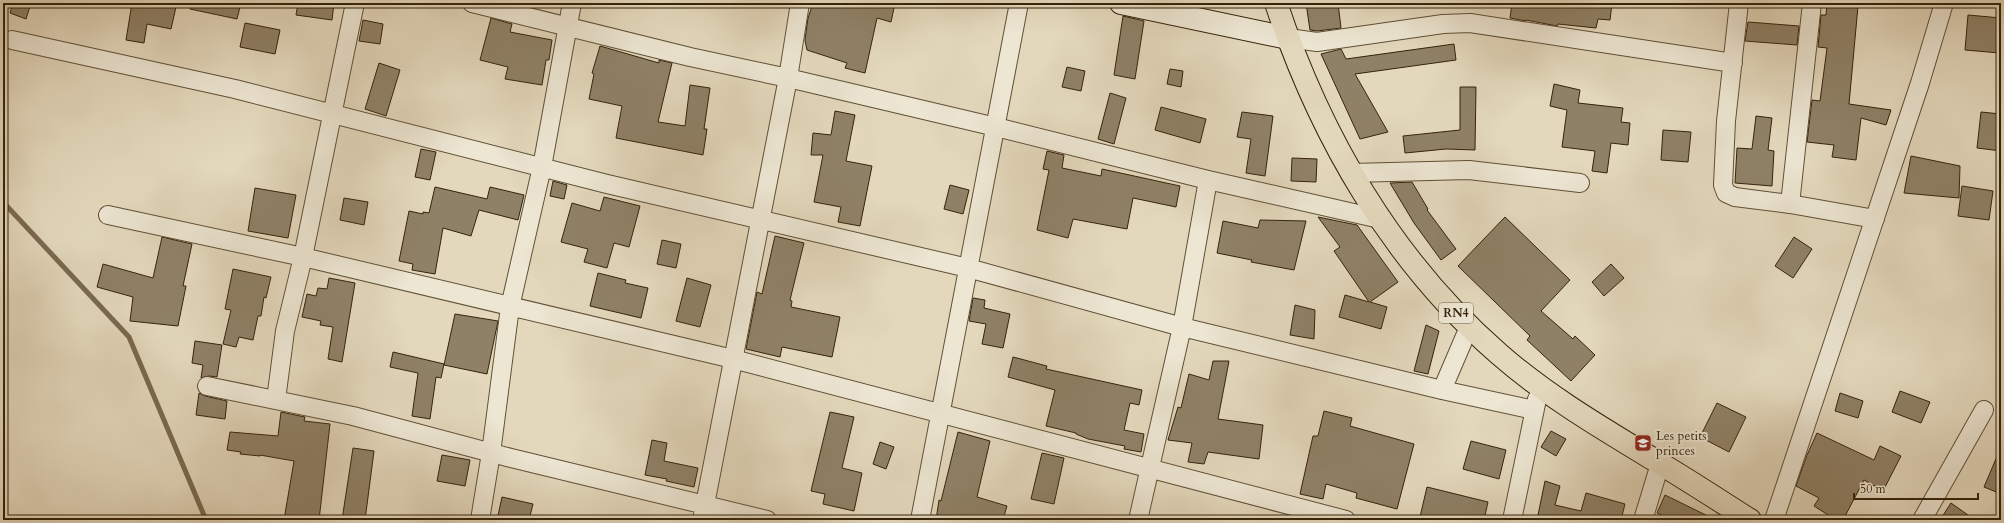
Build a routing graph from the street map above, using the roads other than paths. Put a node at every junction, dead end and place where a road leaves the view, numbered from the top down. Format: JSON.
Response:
{"nodes":[{"id":1,"x":355,"y":3,"type":"edge"},
{"id":2,"x":472,"y":3,"type":"edge"},
{"id":3,"x":572,"y":3,"type":"edge"},
{"id":4,"x":800,"y":3,"type":"edge"},
{"id":5,"x":1019,"y":3,"type":"edge"},
{"id":6,"x":1121,"y":3,"type":"edge"},
{"id":7,"x":1276,"y":3,"type":"edge"},
{"id":8,"x":1739,"y":3,"type":"edge"},
{"id":9,"x":1812,"y":3,"type":"edge"},
{"id":10,"x":1944,"y":3,"type":"edge"},
{"id":11,"x":567,"y":26,"type":"junction"},
{"id":12,"x":1288,"y":38,"type":"junction"},
{"id":13,"x":12,"y":40,"type":"dead end"},
{"id":14,"x":1733,"y":63,"type":"junction"},
{"id":15,"x":788,"y":78,"type":"junction"},
{"id":16,"x":331,"y":113,"type":"junction"},
{"id":17,"x":996,"y":127,"type":"junction"},
{"id":18,"x":542,"y":167,"type":"junction"},
{"id":19,"x":1351,"y":173,"type":"junction"},
{"id":20,"x":1208,"y":180,"type":"junction"},
{"id":21,"x":1580,"y":183,"type":"dead end"},
{"id":22,"x":1790,"y":204,"type":"junction"},
{"id":23,"x":108,"y":215,"type":"dead end"},
{"id":24,"x":1380,"y":219,"type":"junction"},
{"id":25,"x":1875,"y":219,"type":"junction"},
{"id":26,"x":760,"y":220,"type":"junction"},
{"id":27,"x":302,"y":257,"type":"junction"},
{"id":28,"x":968,"y":268,"type":"junction"},
{"id":29,"x":510,"y":307,"type":"junction"},
{"id":30,"x":1182,"y":327,"type":"junction"},
{"id":31,"x":1469,"y":327,"type":"junction"},
{"id":32,"x":733,"y":359,"type":"junction"},
{"id":33,"x":207,"y":386,"type":"dead end"},
{"id":34,"x":1540,"y":387,"type":"junction"},
{"id":35,"x":1442,"y":390,"type":"junction"},
{"id":36,"x":276,"y":400,"type":"junction"},
{"id":37,"x":1534,"y":410,"type":"junction"},
{"id":38,"x":1984,"y":410,"type":"dead end"},
{"id":39,"x":940,"y":414,"type":"junction"},
{"id":40,"x":492,"y":453,"type":"junction"},
{"id":41,"x":1660,"y":464,"type":"junction"},
{"id":42,"x":1150,"y":469,"type":"junction"},
{"id":43,"x":703,"y":512,"type":"edge"},
{"id":44,"x":480,"y":520,"type":"edge"},
{"id":45,"x":767,"y":520,"type":"edge"},
{"id":46,"x":920,"y":520,"type":"edge"},
{"id":47,"x":1138,"y":520,"type":"edge"},
{"id":48,"x":1346,"y":520,"type":"edge"},
{"id":49,"x":1512,"y":520,"type":"edge"},
{"id":50,"x":1644,"y":520,"type":"edge"},
{"id":51,"x":1750,"y":520,"type":"edge"},
{"id":52,"x":1774,"y":520,"type":"edge"},
{"id":53,"x":1922,"y":520,"type":"edge"}],
"edges":[{"from":1,"to":16,"type":"street"},
{"from":2,"to":11,"type":"street"},
{"from":3,"to":11,"type":"street"},
{"from":4,"to":15,"type":"street"},
{"from":5,"to":17,"type":"street"},
{"from":6,"to":12,"type":"street"},
{"from":7,"to":12,"type":"highway","number":"RN4"},
{"from":8,"to":14,"type":"street"},
{"from":9,"to":22,"type":"street"},
{"from":10,"to":25,"type":"street"},
{"from":11,"to":15,"type":"street"},
{"from":11,"to":18,"type":"street"},
{"from":12,"to":14,"type":"street"},
{"from":12,"to":19,"type":"highway","number":"RN4"},
{"from":13,"to":16,"type":"street"},
{"from":14,"to":22,"type":"street"},
{"from":15,"to":17,"type":"street"},
{"from":15,"to":26,"type":"street"},
{"from":16,"to":18,"type":"street"},
{"from":16,"to":27,"type":"street"},
{"from":17,"to":20,"type":"street"},
{"from":17,"to":28,"type":"street"},
{"from":18,"to":26,"type":"street"},
{"from":18,"to":29,"type":"street"},
{"from":19,"to":21,"type":"street"},
{"from":19,"to":24,"type":"highway","number":"RN4"},
{"from":20,"to":24,"type":"street"},
{"from":20,"to":30,"type":"street"},
{"from":22,"to":25,"type":"street"},
{"from":23,"to":27,"type":"street"},
{"from":24,"to":31,"type":"highway","number":"RN4"},
{"from":25,"to":52,"type":"street"},
{"from":26,"to":28,"type":"street"},
{"from":26,"to":32,"type":"street"},
{"from":27,"to":29,"type":"street"},
{"from":27,"to":36,"type":"street"},
{"from":28,"to":30,"type":"street"},
{"from":28,"to":39,"type":"street"},
{"from":29,"to":32,"type":"street"},
{"from":29,"to":40,"type":"street"},
{"from":30,"to":35,"type":"street"},
{"from":30,"to":42,"type":"street"},
{"from":31,"to":34,"type":"highway","number":"RN4"},
{"from":31,"to":35,"type":"street"},
{"from":32,"to":39,"type":"street"},
{"from":32,"to":43,"type":"street"},
{"from":33,"to":36,"type":"street"},
{"from":34,"to":37,"type":"street"},
{"from":34,"to":41,"type":"highway","number":"RN4"},
{"from":35,"to":37,"type":"street"},
{"from":36,"to":40,"type":"street"},
{"from":37,"to":49,"type":"street"},
{"from":38,"to":53,"type":"street"},
{"from":39,"to":42,"type":"street"},
{"from":39,"to":46,"type":"street"},
{"from":40,"to":43,"type":"street"},
{"from":40,"to":44,"type":"street"},
{"from":41,"to":50,"type":"street"},
{"from":41,"to":51,"type":"highway","number":"RN4"},
{"from":42,"to":47,"type":"street"},
{"from":42,"to":48,"type":"street"},
{"from":43,"to":45,"type":"street"}]}
